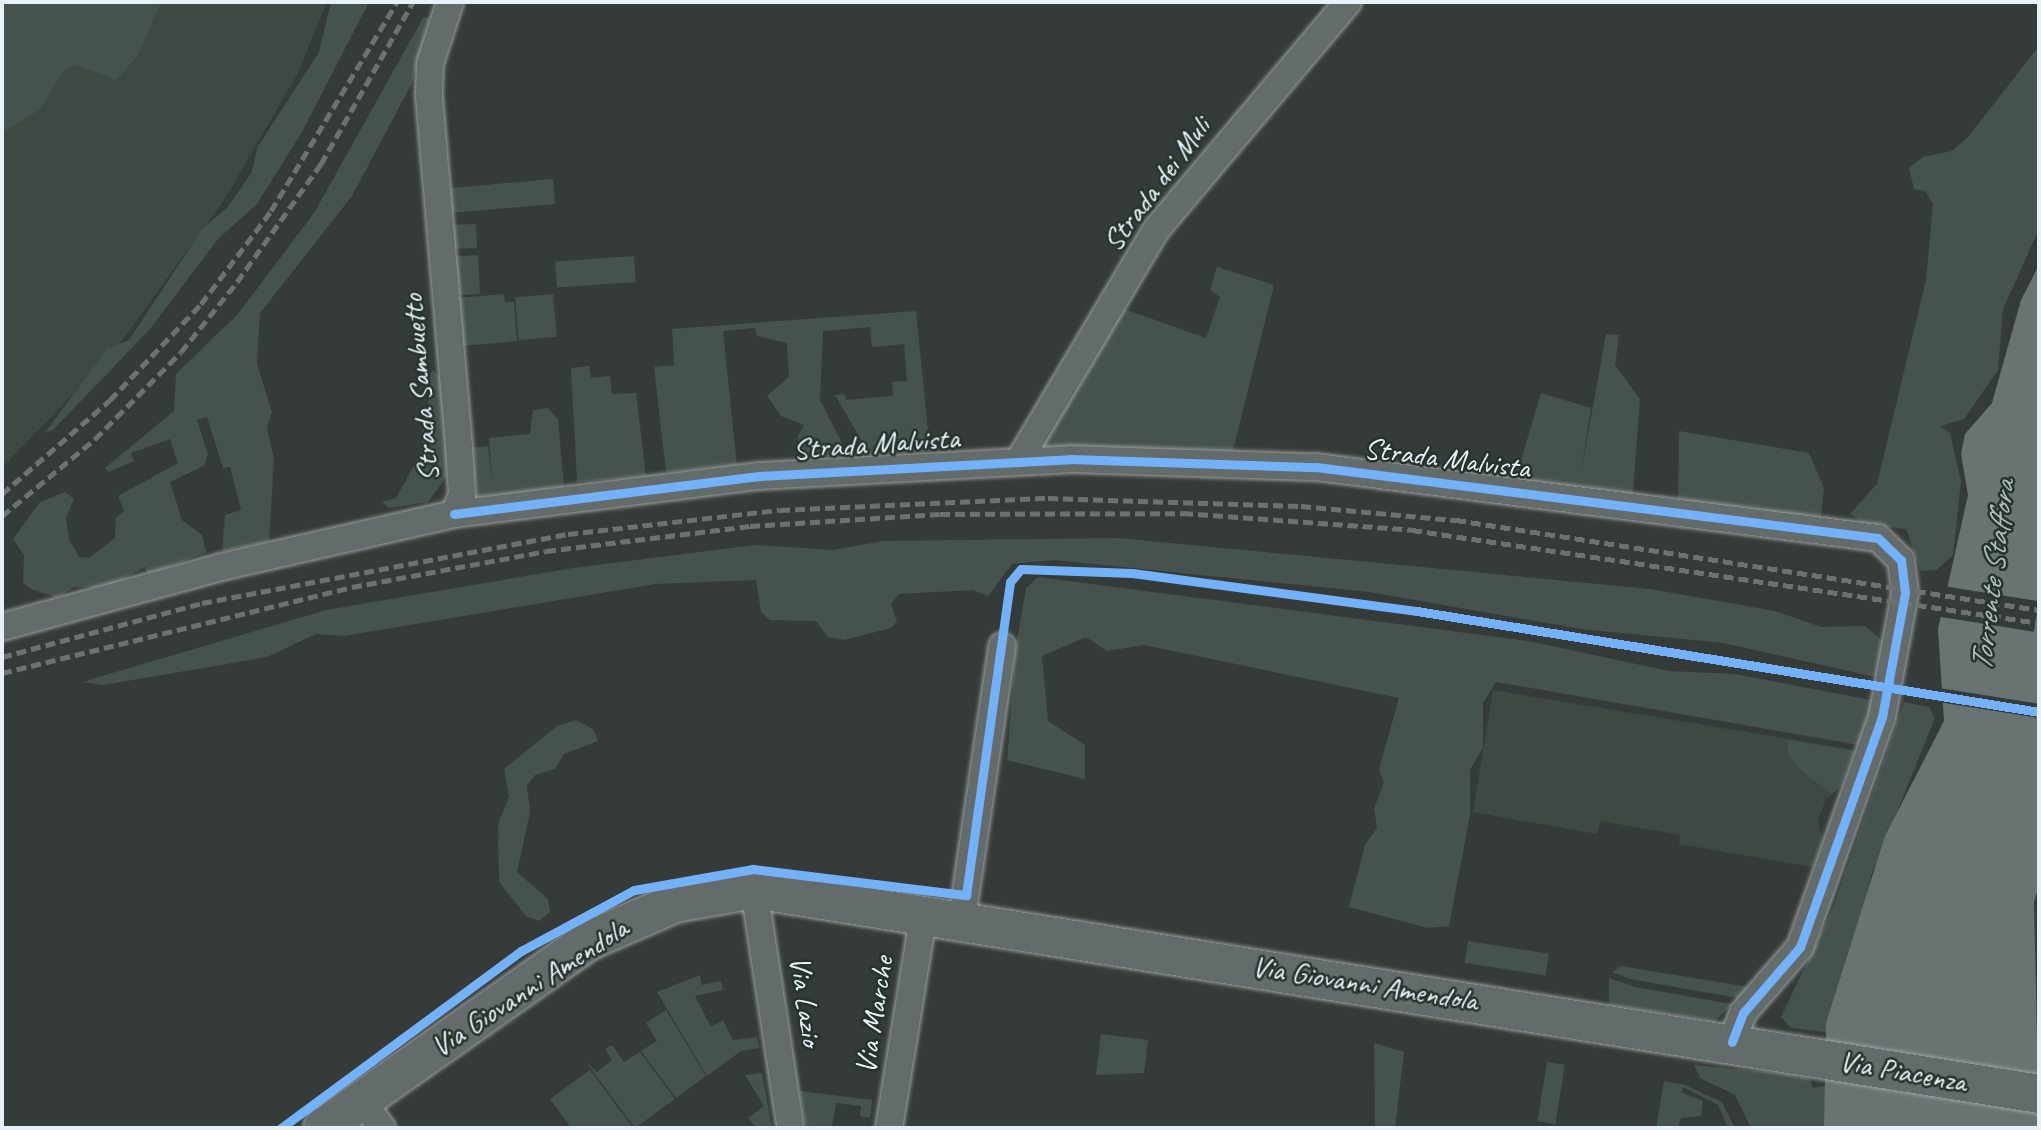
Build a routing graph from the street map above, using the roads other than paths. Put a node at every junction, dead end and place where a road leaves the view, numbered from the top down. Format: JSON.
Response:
{"nodes":[{"id":1,"x":450,"y":2,"type":"edge"},
{"id":2,"x":1348,"y":2,"type":"edge"},
{"id":3,"x":1020,"y":459,"type":"junction"},
{"id":4,"x":454,"y":514,"type":"junction"},
{"id":5,"x":2,"y":626,"type":"edge"},
{"id":6,"x":1002,"y":646,"type":"dead end"},
{"id":7,"x":754,"y":889,"type":"junction"},
{"id":8,"x":924,"y":912,"type":"junction"},
{"id":9,"x":962,"y":918,"type":"junction"},
{"id":10,"x":1750,"y":1045,"type":"junction"},
{"id":11,"x":2039,"y":1094,"type":"edge"},
{"id":12,"x":371,"y":1114,"type":"edge"},
{"id":13,"x":790,"y":1124,"type":"dead end"},
{"id":14,"x":323,"y":1128,"type":"edge"},
{"id":15,"x":889,"y":1128,"type":"edge"}],
"edges":[{"from":1,"to":4,"type":"street","name":"Strada Sambuetto"},
{"from":2,"to":3,"type":"street","name":"Strada dei Muli"},
{"from":3,"to":4,"type":"street","name":"Strada Malvista"},
{"from":3,"to":10,"type":"street","name":"Strada Malvista"},
{"from":4,"to":5,"type":"street","name":"Strada Sambuetto"},
{"from":6,"to":9,"type":"street"},
{"from":7,"to":8,"type":"main road","name":"Via Giovanni Amendola"},
{"from":7,"to":12,"type":"main road","name":"Via Giovanni Amendola"},
{"from":7,"to":13,"type":"street","name":"Via Lazio"},
{"from":8,"to":9,"type":"main road","name":"Via Giovanni Amendola"},
{"from":8,"to":15,"type":"street","name":"Via Marche"},
{"from":9,"to":10,"type":"main road","name":"Via Giovanni Amendola"},
{"from":10,"to":11,"type":"main road","name":"Via Piacenza"},
{"from":12,"to":14,"type":"main road","name":"Via Giovanni Amendola"}]}
